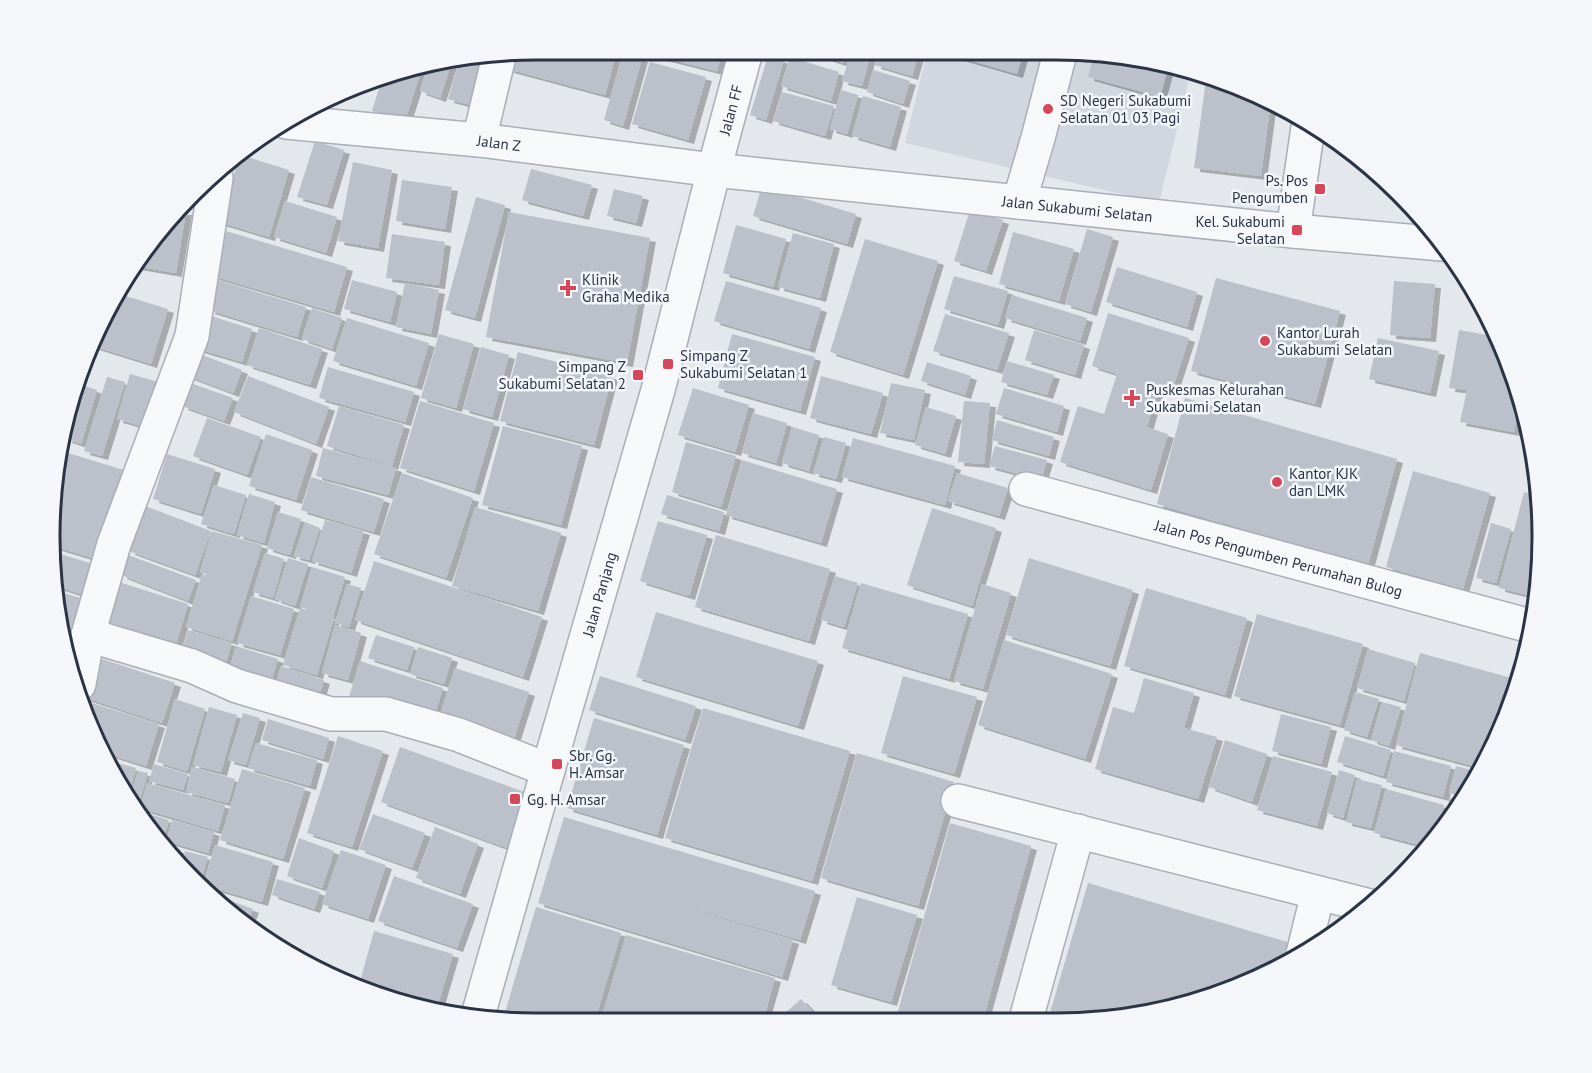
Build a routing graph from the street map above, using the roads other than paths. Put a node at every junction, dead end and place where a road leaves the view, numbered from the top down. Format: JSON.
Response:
{"nodes":[{"id":1,"x":744,"y":60,"type":"edge"},
{"id":2,"x":1058,"y":60,"type":"edge"},
{"id":3,"x":498,"y":62,"type":"edge"},
{"id":4,"x":299,"y":123,"type":"edge"},
{"id":5,"x":1307,"y":132,"type":"edge"},
{"id":6,"x":479,"y":140,"type":"junction"},
{"id":7,"x":714,"y":170,"type":"junction"},
{"id":8,"x":215,"y":185,"type":"edge"},
{"id":9,"x":1019,"y":202,"type":"junction"},
{"id":10,"x":1293,"y":231,"type":"junction"},
{"id":11,"x":1431,"y":242,"type":"edge"},
{"id":12,"x":1026,"y":489,"type":"dead end"},
{"id":13,"x":1524,"y":624,"type":"edge"},
{"id":14,"x":88,"y":635,"type":"junction"},
{"id":15,"x":81,"y":675,"type":"edge"},
{"id":16,"x":548,"y":770,"type":"junction"},
{"id":17,"x":957,"y":801,"type":"dead end"},
{"id":18,"x":1078,"y":831,"type":"junction"},
{"id":19,"x":1318,"y":893,"type":"junction"},
{"id":20,"x":1360,"y":903,"type":"edge"},
{"id":21,"x":1306,"y":942,"type":"edge"},
{"id":22,"x":485,"y":1010,"type":"edge"},
{"id":23,"x":1028,"y":1013,"type":"edge"}],
"edges":[{"from":1,"to":7,"type":"street","name":"Jalan FF"},
{"from":2,"to":9,"type":"street"},
{"from":3,"to":6,"type":"street"},
{"from":4,"to":6,"type":"street","name":"Jalan Z"},
{"from":5,"to":10,"type":"street"},
{"from":6,"to":7,"type":"street","name":"Jalan Z"},
{"from":7,"to":9,"type":"street","name":"Jalan Sukabumi Selatan"},
{"from":7,"to":16,"type":"street","name":"Jalan Panjang"},
{"from":8,"to":14,"type":"street"},
{"from":9,"to":10,"type":"street","name":"Jalan Sukabumi Selatan"},
{"from":10,"to":11,"type":"street","name":"Jalan Sukabumi Selatan"},
{"from":12,"to":13,"type":"street","name":"Jalan Pos Pengumben Perumahan Bulog"},
{"from":14,"to":15,"type":"street"},
{"from":14,"to":16,"type":"street"},
{"from":16,"to":22,"type":"street","name":"Jalan Panjang"},
{"from":17,"to":18,"type":"street"},
{"from":18,"to":19,"type":"street"},
{"from":18,"to":23,"type":"street"},
{"from":19,"to":20,"type":"street"},
{"from":19,"to":21,"type":"street"}]}
